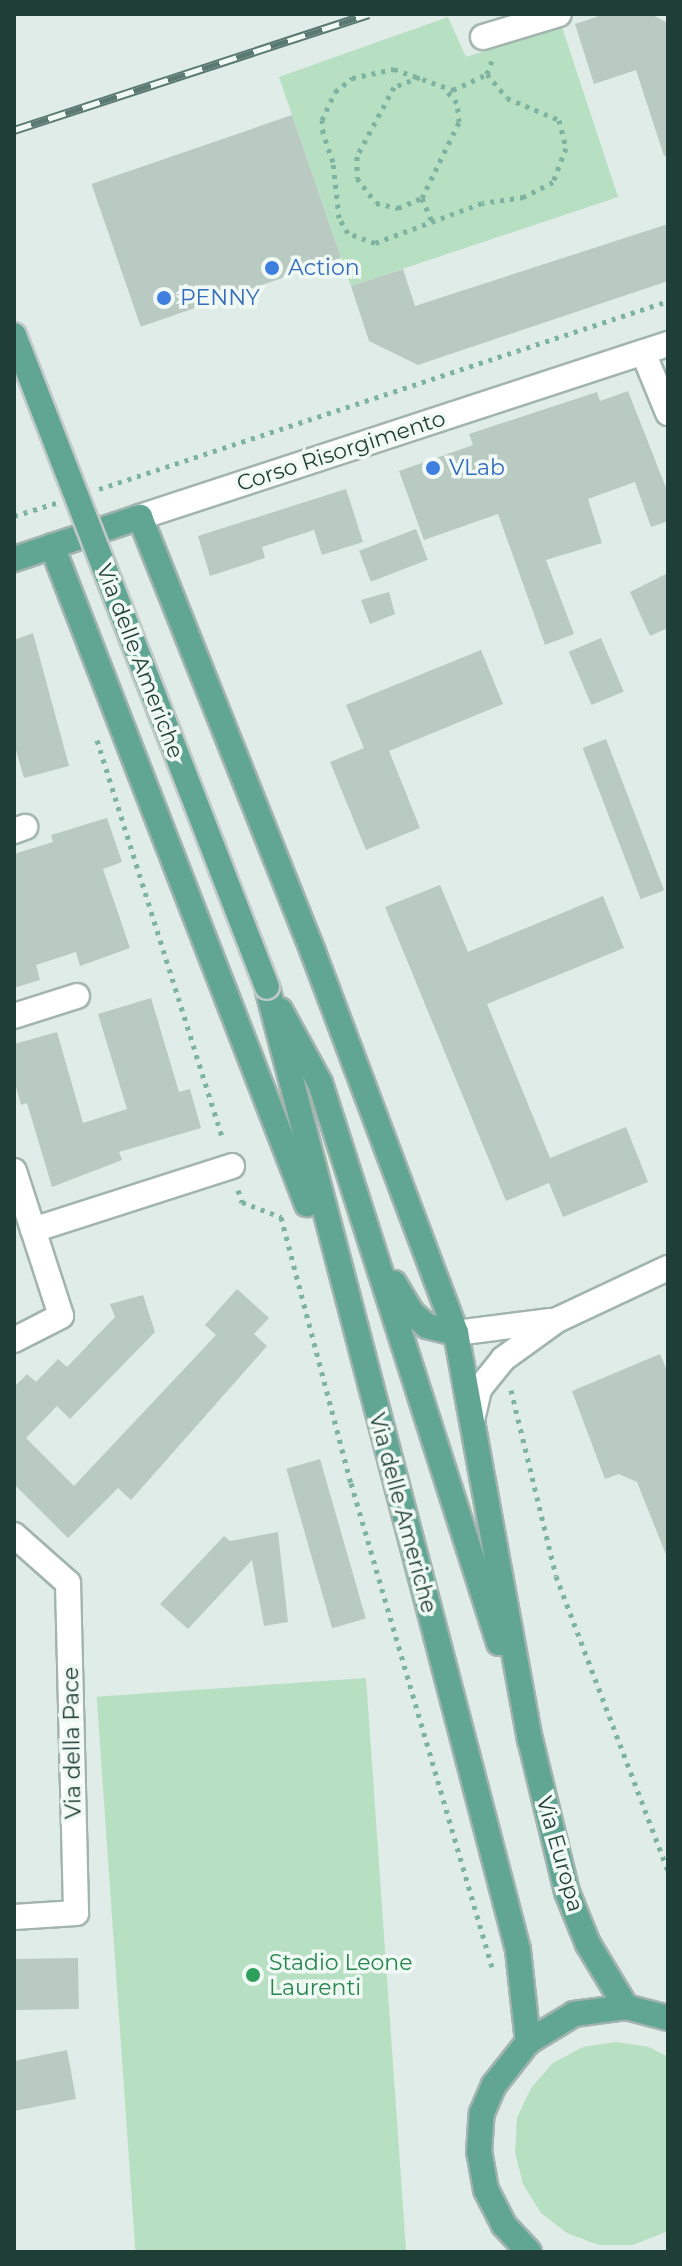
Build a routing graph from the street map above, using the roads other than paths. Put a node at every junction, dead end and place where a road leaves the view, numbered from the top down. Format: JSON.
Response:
{"nodes":[{"id":1,"x":559,"y":14,"type":"edge"},
{"id":2,"x":491,"y":34,"type":"road end"},
{"id":3,"x":14,"y":335,"type":"edge"},
{"id":4,"x":668,"y":344,"type":"edge"},
{"id":5,"x":643,"y":352,"type":"junction"},
{"id":6,"x":668,"y":413,"type":"edge"},
{"id":7,"x":140,"y":517,"type":"junction"},
{"id":8,"x":52,"y":546,"type":"junction"},
{"id":9,"x":14,"y":559,"type":"edge"},
{"id":10,"x":267,"y":987,"type":"junction"},
{"id":11,"x":77,"y":996,"type":"dead end"},
{"id":12,"x":14,"y":1016,"type":"edge"},
{"id":13,"x":14,"y":1171,"type":"edge"},
{"id":14,"x":234,"y":1174,"type":"road end"},
{"id":15,"x":33,"y":1230,"type":"junction"},
{"id":16,"x":374,"y":1250,"type":"junction"},
{"id":17,"x":668,"y":1268,"type":"edge"},
{"id":18,"x":557,"y":1320,"type":"junction"},
{"id":19,"x":353,"y":1325,"type":"junction"},
{"id":20,"x":456,"y":1333,"type":"junction"},
{"id":21,"x":14,"y":1340,"type":"edge"},
{"id":22,"x":472,"y":1423,"type":"junction"},
{"id":23,"x":14,"y":1535,"type":"edge"},
{"id":24,"x":530,"y":1739,"type":"junction"},
{"id":25,"x":14,"y":1917,"type":"edge"},
{"id":26,"x":626,"y":2007,"type":"junction"},
{"id":27,"x":668,"y":2018,"type":"edge"},
{"id":28,"x":528,"y":2042,"type":"junction"},
{"id":29,"x":529,"y":2252,"type":"edge"}],
"edges":[{"from":1,"to":2,"type":"street"},
{"from":3,"to":10,"type":"main road","name":"Via delle Americhe","bridge":true},
{"from":4,"to":5,"type":"street","name":"Corso Risorgimento"},
{"from":5,"to":6,"type":"street"},
{"from":5,"to":7,"type":"street","name":"Corso Risorgimento"},
{"from":7,"to":8,"type":"main road","name":"Corso Risorgimento"},
{"from":7,"to":20,"type":"main road"},
{"from":8,"to":9,"type":"main road","name":"Corso Risorgimento"},
{"from":8,"to":19,"type":"main road"},
{"from":10,"to":16,"type":"main road","name":"Via delle Americhe"},
{"from":10,"to":19,"type":"main road","name":"Via delle Americhe"},
{"from":11,"to":12,"type":"street"},
{"from":13,"to":15,"type":"street"},
{"from":14,"to":15,"type":"street"},
{"from":15,"to":21,"type":"street"},
{"from":16,"to":20,"type":"main road"},
{"from":16,"to":24,"type":"main road","name":"Via delle Americhe"},
{"from":17,"to":18,"type":"street"},
{"from":18,"to":20,"type":"street"},
{"from":18,"to":22,"type":"street"},
{"from":19,"to":28,"type":"main road","name":"Via delle Americhe"},
{"from":20,"to":22,"type":"main road"},
{"from":22,"to":24,"type":"main road"},
{"from":23,"to":25,"type":"street","name":"Via della Pace"},
{"from":24,"to":26,"type":"main road","name":"Via Europa"},
{"from":26,"to":27,"type":"main road"},
{"from":26,"to":28,"type":"main road"},
{"from":28,"to":29,"type":"main road"}]}
